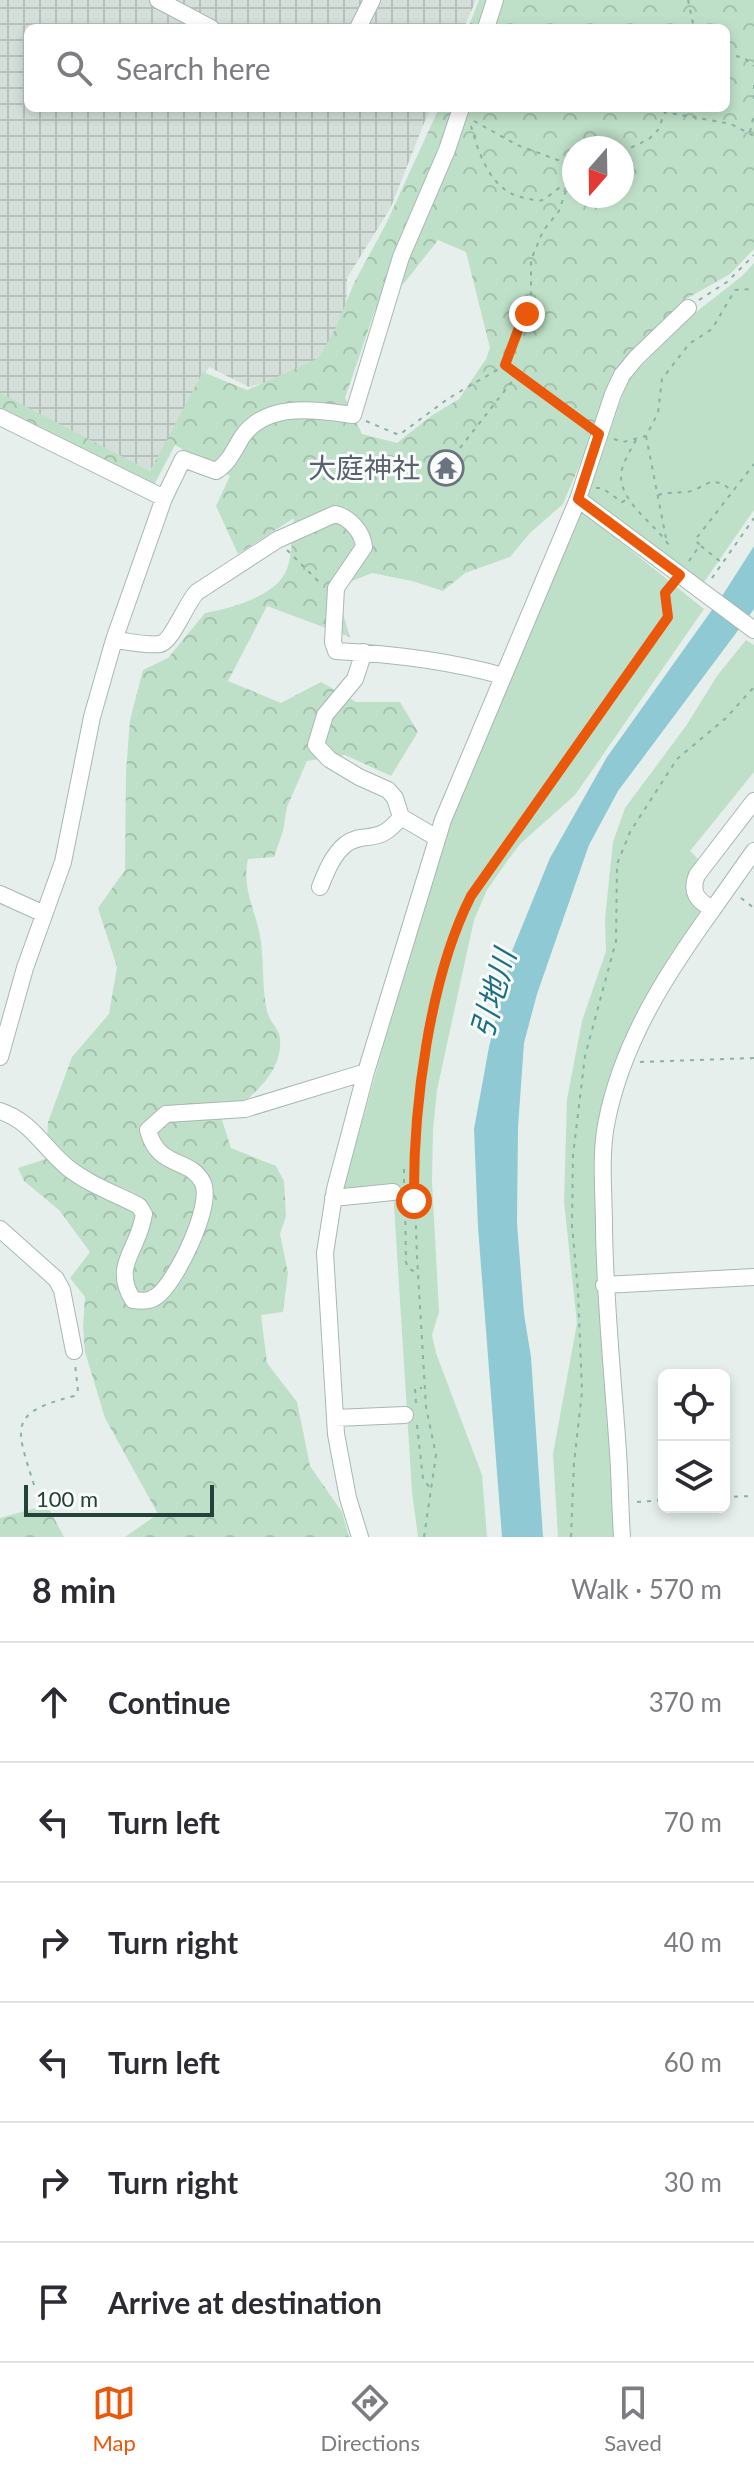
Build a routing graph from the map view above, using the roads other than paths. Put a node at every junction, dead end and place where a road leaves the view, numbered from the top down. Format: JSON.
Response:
{"nodes":[{"id":1,"x":158,"y":0,"type":"edge"},
{"id":2,"x":372,"y":0,"type":"edge"},
{"id":3,"x":495,"y":0,"type":"edge"},
{"id":4,"x":203,"y":24,"type":"edge"},
{"id":5,"x":360,"y":24,"type":"edge"},
{"id":6,"x":487,"y":24,"type":"edge"},
{"id":7,"x":460,"y":112,"type":"edge"},
{"id":8,"x":688,"y":308,"type":"road end"},
{"id":9,"x":0,"y":417,"type":"edge"},
{"id":10,"x":164,"y":498,"type":"junction"},
{"id":11,"x":581,"y":502,"type":"junction"},
{"id":12,"x":754,"y":630,"type":"edge"},
{"id":13,"x":114,"y":640,"type":"junction"},
{"id":14,"x":364,"y":652,"type":"junction"},
{"id":15,"x":503,"y":676,"type":"junction"},
{"id":16,"x":754,"y":801,"type":"edge"},
{"id":17,"x":401,"y":817,"type":"junction"},
{"id":18,"x":437,"y":838,"type":"junction"},
{"id":19,"x":754,"y":851,"type":"edge"},
{"id":20,"x":320,"y":887,"type":"dead end"},
{"id":21,"x":0,"y":894,"type":"edge"},
{"id":22,"x":713,"y":909,"type":"junction"},
{"id":23,"x":44,"y":914,"type":"junction"},
{"id":24,"x":0,"y":1057,"type":"edge"},
{"id":25,"x":366,"y":1072,"type":"junction"},
{"id":26,"x":0,"y":1111,"type":"edge"},
{"id":27,"x":393,"y":1192,"type":"dead end"},
{"id":28,"x":333,"y":1198,"type":"junction"},
{"id":29,"x":0,"y":1229,"type":"edge"},
{"id":30,"x":754,"y":1277,"type":"edge"},
{"id":31,"x":604,"y":1285,"type":"junction"},
{"id":32,"x":74,"y":1351,"type":"road end"},
{"id":33,"x":405,"y":1415,"type":"dead end"},
{"id":34,"x":335,"y":1418,"type":"junction"},
{"id":35,"x":360,"y":1537,"type":"edge"},
{"id":36,"x":622,"y":1537,"type":"edge"}],
"edges":[{"from":1,"to":4,"type":"street"},
{"from":2,"to":5,"type":"street"},
{"from":3,"to":6,"type":"street"},
{"from":7,"to":10,"type":"street"},
{"from":8,"to":11,"type":"street"},
{"from":9,"to":10,"type":"street"},
{"from":10,"to":13,"type":"street"},
{"from":11,"to":12,"type":"street"},
{"from":11,"to":15,"type":"street"},
{"from":13,"to":14,"type":"street"},
{"from":13,"to":23,"type":"street"},
{"from":14,"to":15,"type":"street"},
{"from":14,"to":17,"type":"street"},
{"from":15,"to":18,"type":"street"},
{"from":16,"to":22,"type":"street"},
{"from":17,"to":18,"type":"street"},
{"from":17,"to":20,"type":"street"},
{"from":18,"to":25,"type":"street"},
{"from":19,"to":22,"type":"street"},
{"from":21,"to":23,"type":"street"},
{"from":22,"to":31,"type":"street"},
{"from":23,"to":24,"type":"street"},
{"from":25,"to":26,"type":"street"},
{"from":25,"to":28,"type":"street"},
{"from":27,"to":28,"type":"street"},
{"from":28,"to":34,"type":"street"},
{"from":29,"to":32,"type":"street"},
{"from":30,"to":31,"type":"street"},
{"from":31,"to":36,"type":"street"},
{"from":33,"to":34,"type":"street"},
{"from":34,"to":35,"type":"street"}]}
